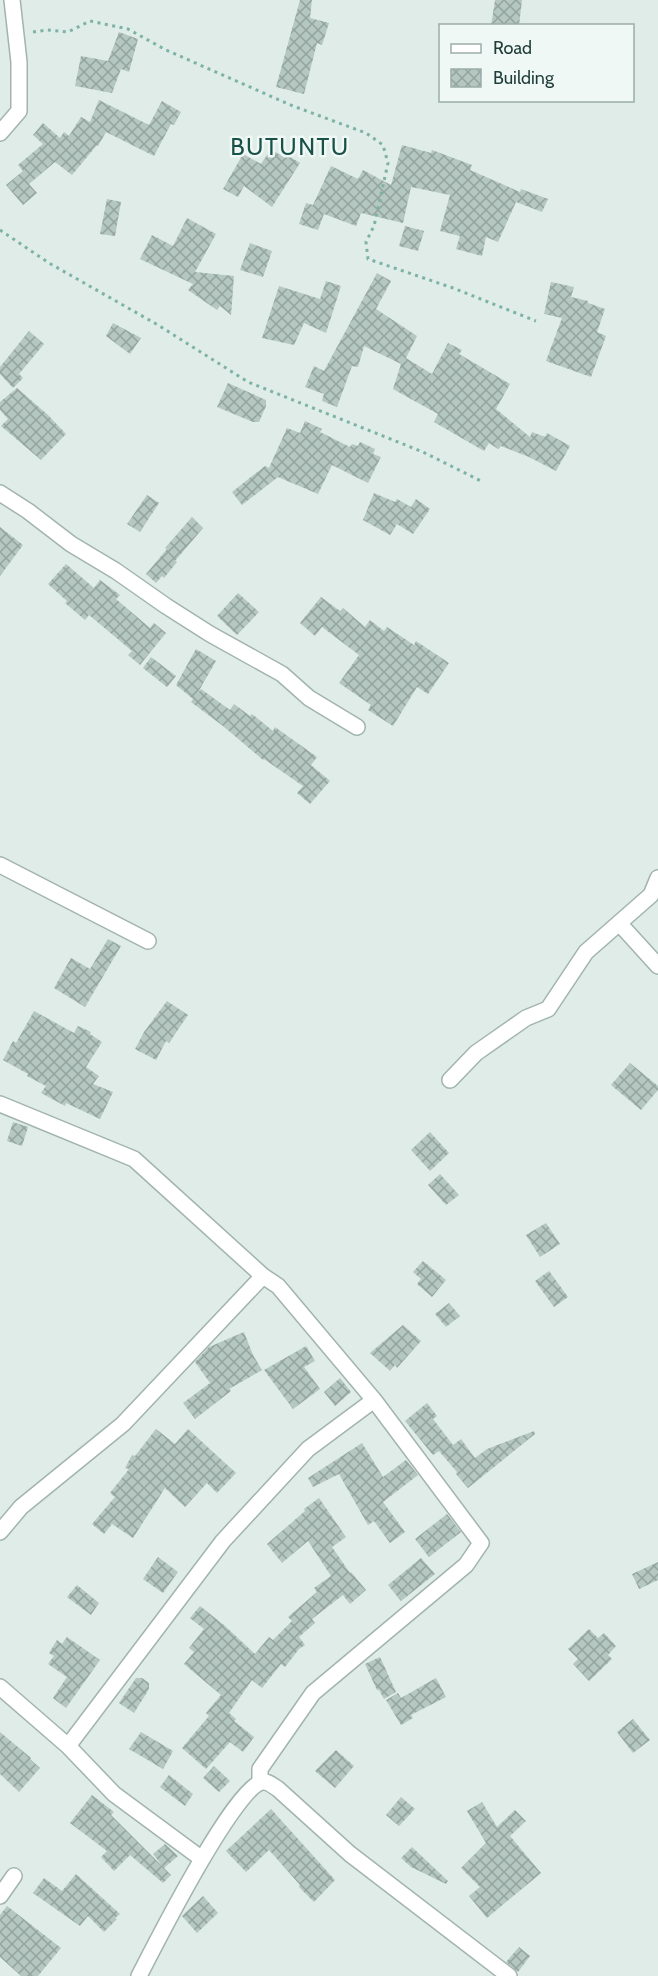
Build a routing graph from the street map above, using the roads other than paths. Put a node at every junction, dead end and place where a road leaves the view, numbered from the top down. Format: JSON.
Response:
{"nodes":[{"id":1,"x":12,"y":0,"type":"edge"},
{"id":2,"x":0,"y":133,"type":"edge"},
{"id":3,"x":0,"y":493,"type":"edge"},
{"id":4,"x":357,"y":727,"type":"dead end"},
{"id":5,"x":0,"y":865,"type":"edge"},
{"id":6,"x":658,"y":878,"type":"edge"},
{"id":7,"x":619,"y":923,"type":"junction"},
{"id":8,"x":148,"y":941,"type":"dead end"},
{"id":9,"x":658,"y":966,"type":"edge"},
{"id":10,"x":450,"y":1080,"type":"dead end"},
{"id":11,"x":0,"y":1104,"type":"edge"},
{"id":12,"x":263,"y":1276,"type":"junction"},
{"id":13,"x":374,"y":1400,"type":"junction"},
{"id":14,"x":0,"y":1532,"type":"edge"},
{"id":15,"x":0,"y":1687,"type":"edge"},
{"id":16,"x":68,"y":1746,"type":"junction"},
{"id":17,"x":260,"y":1782,"type":"junction"},
{"id":18,"x":202,"y":1859,"type":"junction"},
{"id":19,"x":14,"y":1876,"type":"dead end"},
{"id":20,"x":0,"y":1896,"type":"edge"},
{"id":21,"x":139,"y":1976,"type":"edge"},
{"id":22,"x":509,"y":1976,"type":"edge"}],
"edges":[{"from":1,"to":2,"type":"street"},
{"from":3,"to":4,"type":"street"},
{"from":5,"to":8,"type":"street"},
{"from":6,"to":7,"type":"street"},
{"from":7,"to":9,"type":"street"},
{"from":7,"to":10,"type":"street"},
{"from":11,"to":12,"type":"street"},
{"from":12,"to":13,"type":"street"},
{"from":12,"to":14,"type":"street"},
{"from":13,"to":16,"type":"street"},
{"from":13,"to":17,"type":"street"},
{"from":15,"to":16,"type":"street"},
{"from":16,"to":18,"type":"street"},
{"from":17,"to":18,"type":"street"},
{"from":17,"to":22,"type":"street"},
{"from":18,"to":21,"type":"street"},
{"from":19,"to":20,"type":"street"}]}
